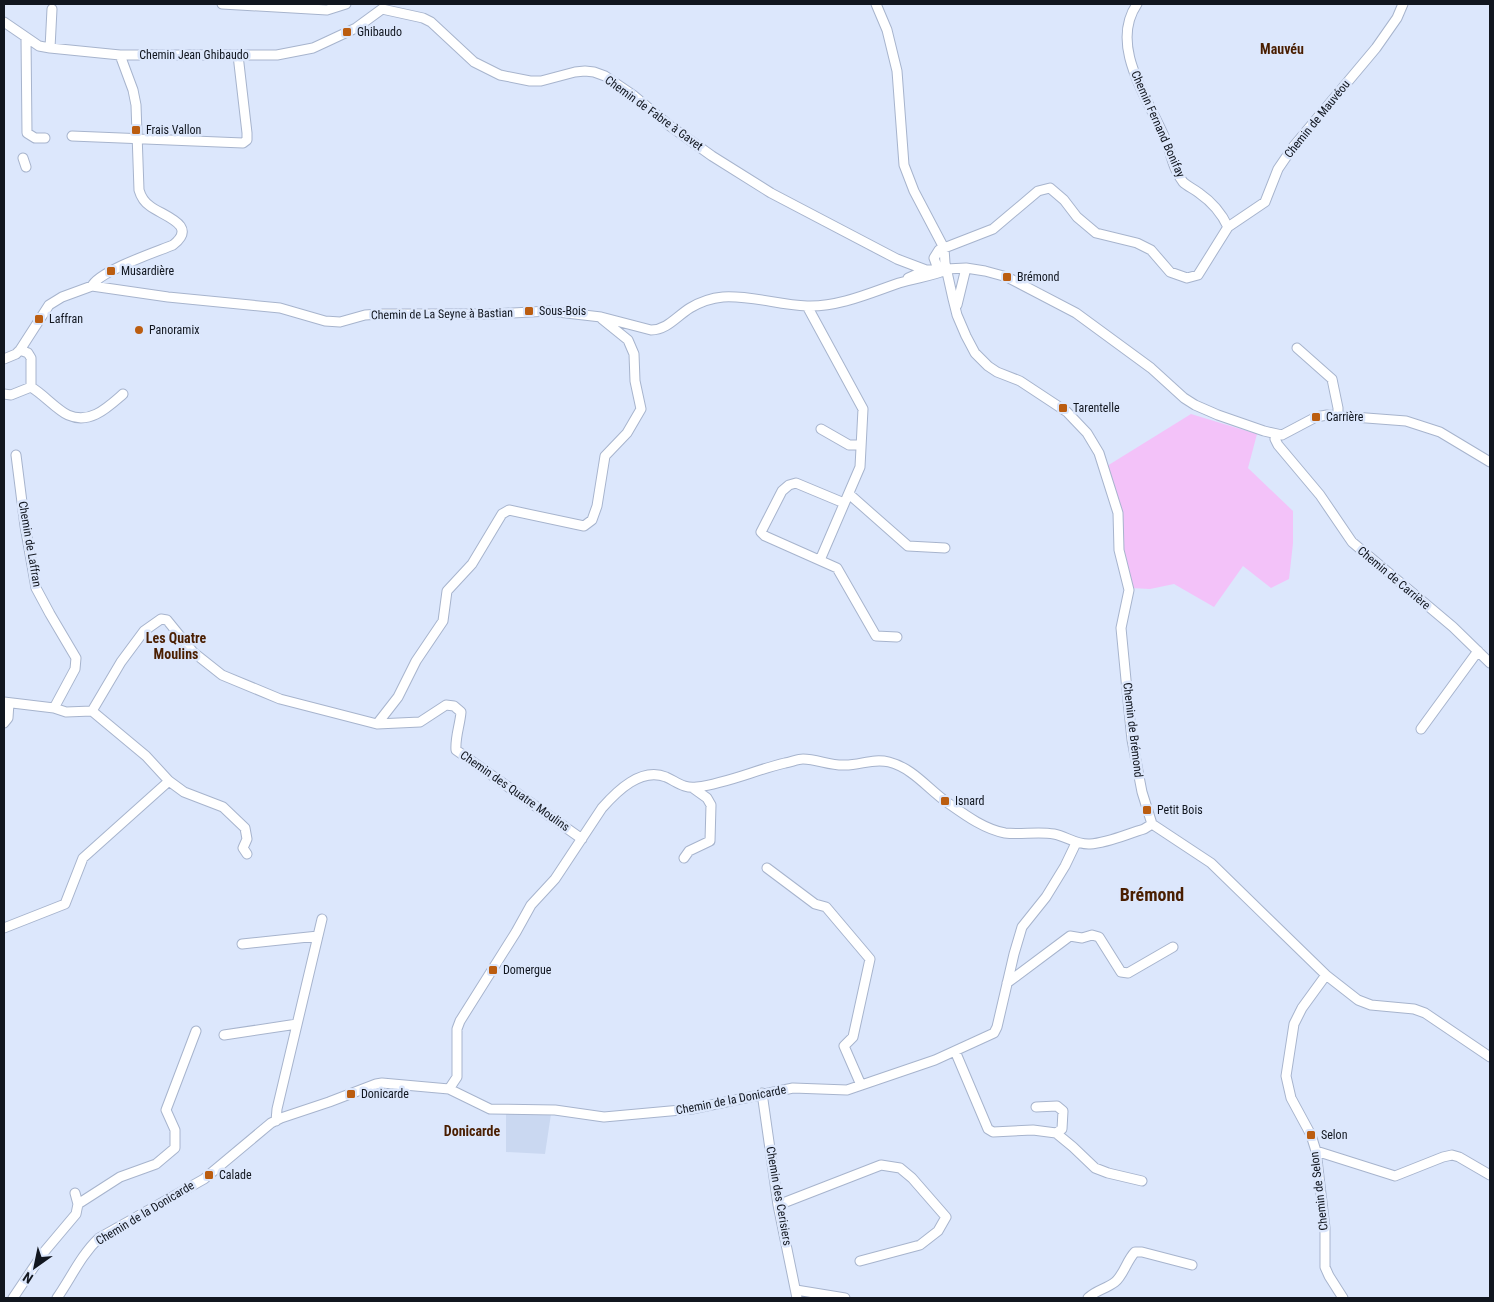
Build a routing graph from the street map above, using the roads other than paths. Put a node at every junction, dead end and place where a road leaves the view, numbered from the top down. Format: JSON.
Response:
{"nodes":[{"id":1,"x":222,"y":4,"type":"edge"},
{"id":2,"x":346,"y":4,"type":"edge"},
{"id":3,"x":876,"y":4,"type":"edge"},
{"id":4,"x":1138,"y":4,"type":"edge"},
{"id":5,"x":1403,"y":4,"type":"edge"},
{"id":6,"x":382,"y":6,"type":"edge"},
{"id":7,"x":52,"y":9,"type":"dead end"},
{"id":8,"x":4,"y":22,"type":"edge"},
{"id":9,"x":26,"y":38,"type":"junction"},
{"id":10,"x":50,"y":48,"type":"junction"},
{"id":11,"x":120,"y":54,"type":"junction"},
{"id":12,"x":238,"y":55,"type":"junction"},
{"id":13,"x":72,"y":136,"type":"dead end"},
{"id":14,"x":45,"y":138,"type":"dead end"},
{"id":15,"x":136,"y":139,"type":"junction"},
{"id":16,"x":1228,"y":226,"type":"junction"},
{"id":17,"x":944,"y":248,"type":"junction"},
{"id":18,"x":897,"y":259,"type":"junction"},
{"id":19,"x":966,"y":268,"type":"junction"},
{"id":20,"x":926,"y":270,"type":"junction"},
{"id":21,"x":942,"y":270,"type":"junction"},
{"id":22,"x":917,"y":276,"type":"junction"},
{"id":23,"x":92,"y":286,"type":"junction"},
{"id":24,"x":807,"y":306,"type":"junction"},
{"id":25,"x":957,"y":315,"type":"junction"},
{"id":26,"x":601,"y":317,"type":"junction"},
{"id":27,"x":1297,"y":348,"type":"dead end"},
{"id":28,"x":20,"y":350,"type":"junction"},
{"id":29,"x":4,"y":359,"type":"edge"},
{"id":30,"x":31,"y":386,"type":"junction"},
{"id":31,"x":4,"y":394,"type":"edge"},
{"id":32,"x":123,"y":394,"type":"dead end"},
{"id":33,"x":1338,"y":416,"type":"junction"},
{"id":34,"x":821,"y":429,"type":"dead end"},
{"id":35,"x":1276,"y":435,"type":"junction"},
{"id":36,"x":861,"y":445,"type":"junction"},
{"id":37,"x":1473,"y":451,"type":"junction"},
{"id":38,"x":16,"y":455,"type":"dead end"},
{"id":39,"x":1490,"y":456,"type":"edge"},
{"id":40,"x":1490,"y":462,"type":"edge"},
{"id":41,"x":849,"y":494,"type":"junction"},
{"id":42,"x":844,"y":503,"type":"junction"},
{"id":43,"x":945,"y":548,"type":"dead end"},
{"id":44,"x":820,"y":560,"type":"junction"},
{"id":45,"x":897,"y":637,"type":"dead end"},
{"id":46,"x":1478,"y":651,"type":"junction"},
{"id":47,"x":1490,"y":663,"type":"edge"},
{"id":48,"x":6,"y":702,"type":"edge"},
{"id":49,"x":54,"y":708,"type":"junction"},
{"id":50,"x":92,"y":711,"type":"junction"},
{"id":51,"x":4,"y":723,"type":"edge"},
{"id":52,"x":377,"y":724,"type":"junction"},
{"id":53,"x":1421,"y":729,"type":"dead end"},
{"id":54,"x":169,"y":781,"type":"junction"},
{"id":55,"x":694,"y":788,"type":"junction"},
{"id":56,"x":1152,"y":824,"type":"junction"},
{"id":57,"x":582,"y":839,"type":"junction"},
{"id":58,"x":1076,"y":843,"type":"junction"},
{"id":59,"x":247,"y":854,"type":"dead end"},
{"id":60,"x":684,"y":858,"type":"dead end"},
{"id":61,"x":767,"y":868,"type":"dead end"},
{"id":62,"x":322,"y":919,"type":"dead end"},
{"id":63,"x":4,"y":928,"type":"edge"},
{"id":64,"x":318,"y":936,"type":"junction"},
{"id":65,"x":242,"y":944,"type":"dead end"},
{"id":66,"x":1173,"y":947,"type":"dead end"},
{"id":67,"x":1326,"y":974,"type":"junction"},
{"id":68,"x":1007,"y":983,"type":"junction"},
{"id":69,"x":297,"y":1024,"type":"junction"},
{"id":70,"x":196,"y":1031,"type":"dead end"},
{"id":71,"x":224,"y":1035,"type":"dead end"},
{"id":72,"x":955,"y":1051,"type":"junction"},
{"id":73,"x":1490,"y":1057,"type":"edge"},
{"id":74,"x":861,"y":1086,"type":"junction"},
{"id":75,"x":449,"y":1089,"type":"junction"},
{"id":76,"x":762,"y":1093,"type":"junction"},
{"id":77,"x":1036,"y":1107,"type":"dead end"},
{"id":78,"x":276,"y":1121,"type":"junction"},
{"id":79,"x":1056,"y":1133,"type":"junction"},
{"id":80,"x":1316,"y":1151,"type":"junction"},
{"id":81,"x":1490,"y":1175,"type":"edge"},
{"id":82,"x":1142,"y":1181,"type":"dead end"},
{"id":83,"x":75,"y":1193,"type":"dead end"},
{"id":84,"x":78,"y":1204,"type":"junction"},
{"id":85,"x":778,"y":1205,"type":"junction"},
{"id":86,"x":860,"y":1261,"type":"dead end"},
{"id":87,"x":1192,"y":1265,"type":"dead end"},
{"id":88,"x":797,"y":1294,"type":"edge"},
{"id":89,"x":13,"y":1298,"type":"edge"},
{"id":90,"x":57,"y":1298,"type":"edge"},
{"id":91,"x":845,"y":1298,"type":"edge"},
{"id":92,"x":1088,"y":1298,"type":"edge"},
{"id":93,"x":1343,"y":1298,"type":"edge"}],
"edges":[{"from":1,"to":2,"type":"street"},
{"from":3,"to":17,"type":"street"},
{"from":4,"to":16,"type":"street","name":"Chemin Fernand Bonifay"},
{"from":5,"to":16,"type":"street","name":"Chemin de Mauvéou"},
{"from":6,"to":12,"type":"street","name":"Chemin Jean Ghibaudo"},
{"from":6,"to":18,"type":"street","name":"Chemin de Fabre à Gavet"},
{"from":7,"to":10,"type":"street"},
{"from":8,"to":9,"type":"street","name":"Chemin Jean Ghibaudo"},
{"from":9,"to":10,"type":"street","name":"Chemin Jean Ghibaudo"},
{"from":9,"to":14,"type":"street"},
{"from":10,"to":11,"type":"street","name":"Chemin Jean Ghibaudo"},
{"from":11,"to":12,"type":"street","name":"Chemin Jean Ghibaudo"},
{"from":11,"to":15,"type":"street"},
{"from":12,"to":15,"type":"street"},
{"from":13,"to":15,"type":"street"},
{"from":15,"to":23,"type":"street"},
{"from":16,"to":17,"type":"street","name":"Chemin de Mauvéou"},
{"from":17,"to":21,"type":"street"},
{"from":18,"to":20,"type":"street","name":"Chemin de Fabre à Gavet"},
{"from":18,"to":22,"type":"street","name":"Chemin de Fabre à Gavet"},
{"from":19,"to":21,"type":"street","name":"Chemin de La Seyne à Bastian"},
{"from":19,"to":25,"type":"street"},
{"from":19,"to":35,"type":"street","name":"Chemin de La Seyne à Bastian"},
{"from":20,"to":21,"type":"street","name":"Chemin de La Seyne à Bastian"},
{"from":20,"to":22,"type":"street","name":"Chemin de La Seyne à Bastian"},
{"from":21,"to":22,"type":"street","name":"Chemin de La Seyne à Bastian"},
{"from":21,"to":25,"type":"street","name":"Chemin de Brémond"},
{"from":22,"to":24,"type":"street","name":"Chemin de La Seyne à Bastian"},
{"from":23,"to":26,"type":"street","name":"Chemin de La Seyne à Bastian"},
{"from":23,"to":28,"type":"street","name":"Chemin de La Seyne à Bastian"},
{"from":24,"to":26,"type":"street","name":"Chemin de La Seyne à Bastian"},
{"from":24,"to":36,"type":"street"},
{"from":25,"to":56,"type":"street","name":"Chemin de Brémond"},
{"from":26,"to":52,"type":"street"},
{"from":27,"to":33,"type":"street"},
{"from":28,"to":29,"type":"street","name":"Chemin de La Seyne à Bastian"},
{"from":28,"to":30,"type":"street"},
{"from":30,"to":31,"type":"street"},
{"from":30,"to":32,"type":"street"},
{"from":33,"to":35,"type":"street"},
{"from":33,"to":37,"type":"street"},
{"from":34,"to":36,"type":"street"},
{"from":35,"to":46,"type":"street","name":"Chemin de Carrière"},
{"from":36,"to":41,"type":"street"},
{"from":37,"to":39,"type":"street"},
{"from":37,"to":40,"type":"street"},
{"from":38,"to":49,"type":"street","name":"Chemin de Laffran"},
{"from":41,"to":42,"type":"street"},
{"from":41,"to":43,"type":"street"},
{"from":42,"to":44,"type":"street"},
{"from":42,"to":44,"type":"street"},
{"from":44,"to":45,"type":"street"},
{"from":46,"to":47,"type":"street","name":"Chemin de Carrière"},
{"from":46,"to":53,"type":"street"},
{"from":48,"to":49,"type":"street"},
{"from":48,"to":51,"type":"street"},
{"from":49,"to":50,"type":"street"},
{"from":50,"to":52,"type":"street","name":"Chemin des Quatre Moulins"},
{"from":50,"to":54,"type":"street"},
{"from":52,"to":57,"type":"street","name":"Chemin des Quatre Moulins"},
{"from":54,"to":59,"type":"street"},
{"from":54,"to":63,"type":"street"},
{"from":55,"to":57,"type":"street","name":"Chemin des Quatre Moulins"},
{"from":55,"to":58,"type":"street","name":"Chemin des Quatre Moulins"},
{"from":55,"to":60,"type":"street"},
{"from":56,"to":58,"type":"street","name":"Chemin des Quatre Moulins"},
{"from":56,"to":67,"type":"street"},
{"from":57,"to":75,"type":"street"},
{"from":58,"to":68,"type":"street","name":"Chemin de la Donicarde"},
{"from":61,"to":74,"type":"street"},
{"from":62,"to":64,"type":"street"},
{"from":64,"to":65,"type":"street"},
{"from":64,"to":69,"type":"street"},
{"from":66,"to":68,"type":"street"},
{"from":67,"to":73,"type":"street"},
{"from":67,"to":80,"type":"street","name":"Chemin de Selon"},
{"from":68,"to":72,"type":"street","name":"Chemin de la Donicarde"},
{"from":69,"to":71,"type":"street"},
{"from":69,"to":78,"type":"street"},
{"from":70,"to":84,"type":"street"},
{"from":72,"to":74,"type":"street","name":"Chemin de la Donicarde"},
{"from":72,"to":79,"type":"street"},
{"from":74,"to":76,"type":"street","name":"Chemin de la Donicarde"},
{"from":75,"to":76,"type":"street","name":"Chemin de la Donicarde"},
{"from":75,"to":78,"type":"street","name":"Chemin de la Donicarde"},
{"from":76,"to":85,"type":"street","name":"Chemin des Cerisiers"},
{"from":77,"to":79,"type":"street"},
{"from":78,"to":90,"type":"street","name":"Chemin de la Donicarde"},
{"from":79,"to":82,"type":"street"},
{"from":80,"to":81,"type":"street"},
{"from":80,"to":93,"type":"street","name":"Chemin de Selon"},
{"from":83,"to":84,"type":"street"},
{"from":84,"to":89,"type":"street"},
{"from":85,"to":86,"type":"street"},
{"from":85,"to":88,"type":"street","name":"Chemin des Cerisiers"},
{"from":87,"to":92,"type":"street"},
{"from":88,"to":91,"type":"street"}]}
